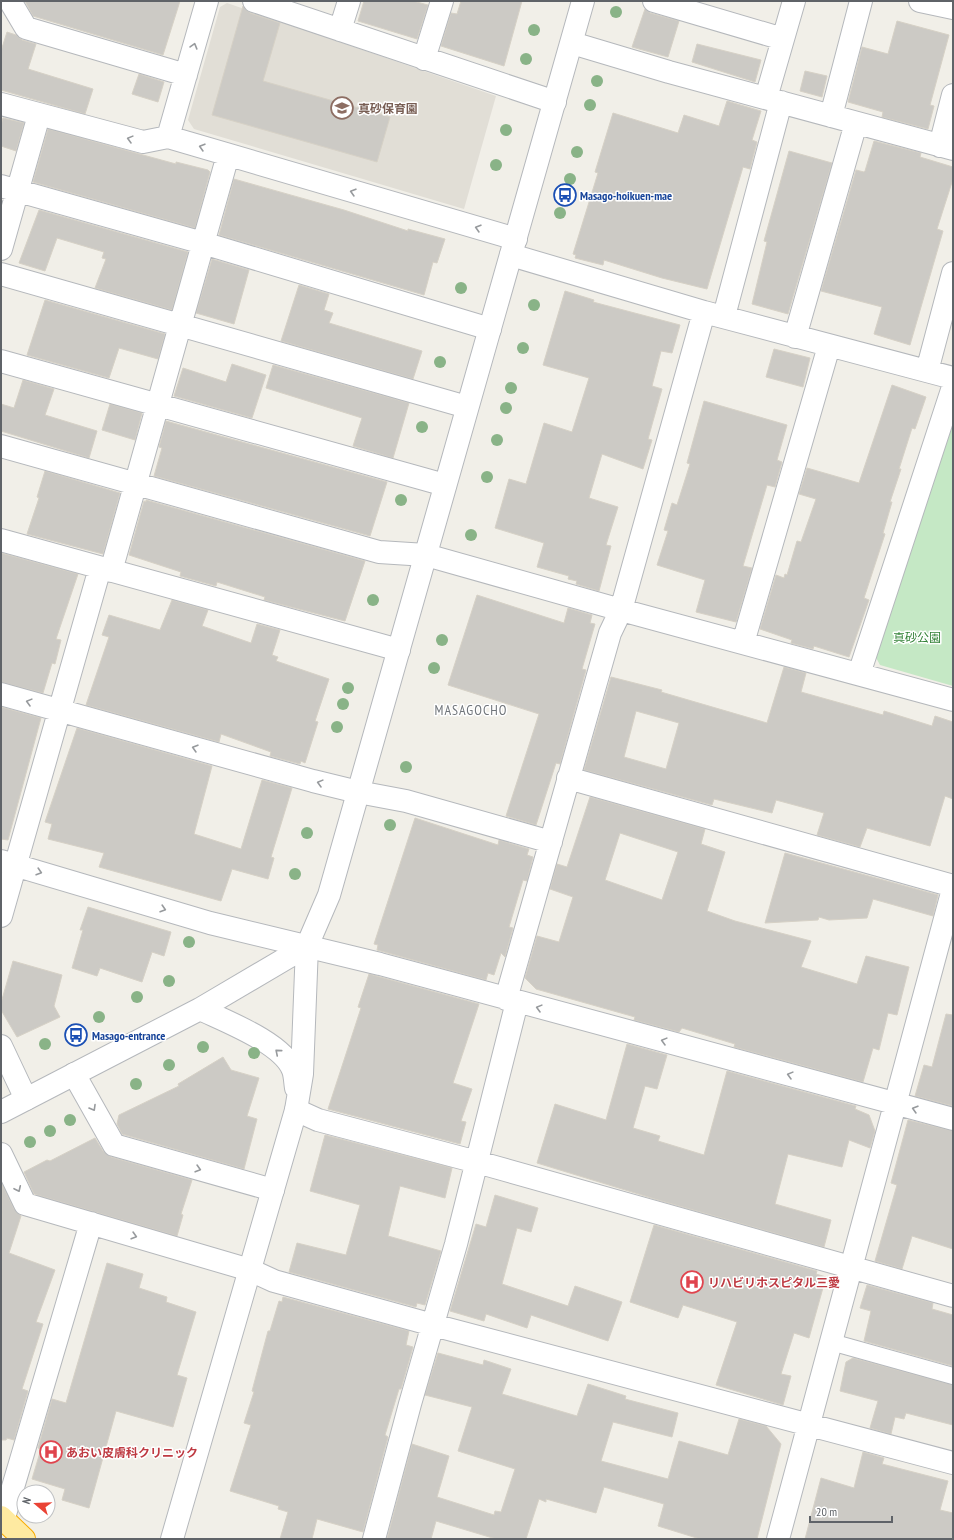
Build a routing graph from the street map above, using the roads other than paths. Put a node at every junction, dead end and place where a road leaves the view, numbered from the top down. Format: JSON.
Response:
{"nodes":[{"id":1,"x":10,"y":1,"type":"edge"},
{"id":2,"x":207,"y":1,"type":"edge"},
{"id":3,"x":255,"y":1,"type":"edge"},
{"id":4,"x":349,"y":1,"type":"edge"},
{"id":5,"x":442,"y":1,"type":"edge"},
{"id":6,"x":583,"y":1,"type":"edge"},
{"id":7,"x":654,"y":1,"type":"edge"},
{"id":8,"x":794,"y":1,"type":"edge"},
{"id":9,"x":861,"y":1,"type":"edge"},
{"id":10,"x":920,"y":1,"type":"edge"},
{"id":11,"x":953,"y":8,"type":"edge"},
{"id":12,"x":340,"y":30,"type":"junction"},
{"id":13,"x":783,"y":39,"type":"junction"},
{"id":14,"x":572,"y":43,"type":"junction"},
{"id":15,"x":424,"y":59,"type":"junction"},
{"id":16,"x":186,"y":75,"type":"junction"},
{"id":17,"x":953,"y":95,"type":"edge"},
{"id":18,"x":774,"y":100,"type":"junction"},
{"id":19,"x":555,"y":102,"type":"junction"},
{"id":20,"x":1,"y":104,"type":"edge"},
{"id":21,"x":39,"y":115,"type":"junction"},
{"id":22,"x":831,"y":116,"type":"junction"},
{"id":23,"x":856,"y":122,"type":"junction"},
{"id":24,"x":168,"y":137,"type":"junction"},
{"id":25,"x":946,"y":147,"type":"edge"},
{"id":26,"x":228,"y":155,"type":"junction"},
{"id":27,"x":9,"y":188,"type":"edge"},
{"id":28,"x":203,"y":243,"type":"junction"},
{"id":29,"x":513,"y":247,"type":"junction"},
{"id":30,"x":1,"y":249,"type":"edge"},
{"id":31,"x":953,"y":273,"type":"edge"},
{"id":32,"x":1,"y":274,"type":"edge"},
{"id":33,"x":714,"y":314,"type":"junction"},
{"id":34,"x":180,"y":325,"type":"junction"},
{"id":35,"x":490,"y":329,"type":"junction"},
{"id":36,"x":796,"y":337,"type":"junction"},
{"id":37,"x":829,"y":346,"type":"junction"},
{"id":38,"x":1,"y":361,"type":"edge"},
{"id":39,"x":927,"y":371,"type":"junction"},
{"id":40,"x":953,"y":378,"type":"edge"},
{"id":41,"x":953,"y":386,"type":"edge"},
{"id":42,"x":158,"y":404,"type":"junction"},
{"id":43,"x":467,"y":407,"type":"junction"},
{"id":44,"x":1,"y":446,"type":"edge"},
{"id":45,"x":136,"y":483,"type":"junction"},
{"id":46,"x":445,"y":486,"type":"junction"},
{"id":47,"x":1,"y":540,"type":"edge"},
{"id":48,"x":426,"y":555,"type":"junction"},
{"id":49,"x":106,"y":569,"type":"junction"},
{"id":50,"x":621,"y":610,"type":"junction"},
{"id":51,"x":743,"y":643,"type":"junction"},
{"id":52,"x":399,"y":650,"type":"junction"},
{"id":53,"x":858,"y":674,"type":"junction"},
{"id":54,"x":1,"y":694,"type":"edge"},
{"id":55,"x":953,"y":700,"type":"edge"},
{"id":56,"x":58,"y":710,"type":"junction"},
{"id":57,"x":568,"y":778,"type":"junction"},
{"id":58,"x":358,"y":792,"type":"junction"},
{"id":59,"x":551,"y":842,"type":"junction"},
{"id":60,"x":8,"y":863,"type":"edge"},
{"id":61,"x":953,"y":887,"type":"edge"},
{"id":62,"x":1,"y":916,"type":"edge"},
{"id":63,"x":307,"y":946,"type":"junction"},
{"id":64,"x":512,"y":1000,"type":"junction"},
{"id":65,"x":200,"y":1009,"type":"junction"},
{"id":66,"x":1,"y":1046,"type":"edge"},
{"id":67,"x":74,"y":1074,"type":"junction"},
{"id":68,"x":26,"y":1099,"type":"junction"},
{"id":69,"x":895,"y":1103,"type":"junction"},
{"id":70,"x":297,"y":1105,"type":"junction"},
{"id":71,"x":1,"y":1112,"type":"edge"},
{"id":72,"x":953,"y":1119,"type":"edge"},
{"id":73,"x":1,"y":1154,"type":"edge"},
{"id":74,"x":477,"y":1162,"type":"junction"},
{"id":75,"x":273,"y":1190,"type":"junction"},
{"id":76,"x":91,"y":1223,"type":"junction"},
{"id":77,"x":850,"y":1268,"type":"junction"},
{"id":78,"x":250,"y":1270,"type":"junction"},
{"id":79,"x":953,"y":1296,"type":"edge"},
{"id":80,"x":433,"y":1325,"type":"junction"},
{"id":81,"x":832,"y":1342,"type":"junction"},
{"id":82,"x":953,"y":1376,"type":"edge"},
{"id":83,"x":810,"y":1426,"type":"junction"},
{"id":84,"x":953,"y":1463,"type":"edge"},
{"id":85,"x":2,"y":1519,"type":"edge"},
{"id":86,"x":24,"y":1539,"type":"edge"},
{"id":87,"x":172,"y":1539,"type":"edge"},
{"id":88,"x":374,"y":1539,"type":"edge"},
{"id":89,"x":778,"y":1539,"type":"edge"}],
"edges":[{"from":1,"to":16,"type":"street"},
{"from":16,"to":2,"type":"street","one_way":true},
{"from":3,"to":12,"type":"street"},
{"from":4,"to":12,"type":"street"},
{"from":5,"to":15,"type":"street"},
{"from":6,"to":14,"type":"street"},
{"from":7,"to":13,"type":"street"},
{"from":8,"to":13,"type":"street"},
{"from":9,"to":22,"type":"street"},
{"from":10,"to":11,"type":"street"},
{"from":12,"to":15,"type":"street"},
{"from":13,"to":18,"type":"street"},
{"from":14,"to":18,"type":"street"},
{"from":14,"to":19,"type":"street"},
{"from":15,"to":19,"type":"street"},
{"from":16,"to":24,"type":"street"},
{"from":17,"to":25,"type":"street"},
{"from":18,"to":22,"type":"street"},
{"from":18,"to":33,"type":"street"},
{"from":19,"to":29,"type":"street"},
{"from":20,"to":21,"type":"street"},
{"from":24,"to":21,"type":"street","one_way":true},
{"from":21,"to":27,"type":"street"},
{"from":22,"to":23,"type":"street"},
{"from":23,"to":25,"type":"street"},
{"from":23,"to":36,"type":"street"},
{"from":26,"to":24,"type":"street","one_way":true},
{"from":26,"to":28,"type":"street"},
{"from":29,"to":26,"type":"street","one_way":true},
{"from":27,"to":28,"type":"street"},
{"from":27,"to":30,"type":"street"},
{"from":28,"to":34,"type":"street"},
{"from":28,"to":35,"type":"street"},
{"from":29,"to":33,"type":"street"},
{"from":29,"to":35,"type":"street"},
{"from":31,"to":39,"type":"street"},
{"from":32,"to":34,"type":"street"},
{"from":33,"to":36,"type":"street"},
{"from":33,"to":50,"type":"street"},
{"from":34,"to":42,"type":"street"},
{"from":34,"to":43,"type":"street"},
{"from":35,"to":43,"type":"street"},
{"from":36,"to":37,"type":"street"},
{"from":37,"to":39,"type":"street"},
{"from":37,"to":51,"type":"street"},
{"from":38,"to":42,"type":"street"},
{"from":39,"to":40,"type":"street"},
{"from":41,"to":53,"type":"street"},
{"from":42,"to":45,"type":"street"},
{"from":42,"to":46,"type":"street"},
{"from":43,"to":46,"type":"street"},
{"from":44,"to":45,"type":"street"},
{"from":45,"to":48,"type":"street"},
{"from":45,"to":49,"type":"street"},
{"from":46,"to":48,"type":"street"},
{"from":47,"to":49,"type":"street"},
{"from":48,"to":50,"type":"street"},
{"from":48,"to":52,"type":"street"},
{"from":49,"to":52,"type":"street"},
{"from":49,"to":56,"type":"street"},
{"from":50,"to":51,"type":"street"},
{"from":50,"to":57,"type":"street"},
{"from":51,"to":53,"type":"street"},
{"from":52,"to":58,"type":"street"},
{"from":53,"to":55,"type":"street"},
{"from":56,"to":54,"type":"street","one_way":true},
{"from":58,"to":56,"type":"street","one_way":true},
{"from":56,"to":60,"type":"street"},
{"from":57,"to":59,"type":"street"},
{"from":57,"to":61,"type":"street"},
{"from":58,"to":59,"type":"street"},
{"from":58,"to":63,"type":"street"},
{"from":59,"to":64,"type":"street"},
{"from":60,"to":62,"type":"street"},
{"from":60,"to":63,"type":"street","one_way":true},
{"from":61,"to":69,"type":"street"},
{"from":63,"to":64,"type":"street"},
{"from":63,"to":65,"type":"street"},
{"from":63,"to":70,"type":"street"},
{"from":69,"to":64,"type":"street","one_way":true},
{"from":64,"to":74,"type":"street"},
{"from":65,"to":67,"type":"street"},
{"from":70,"to":65,"type":"street","one_way":true},
{"from":66,"to":68,"type":"street"},
{"from":67,"to":68,"type":"street"},
{"from":67,"to":75,"type":"street","one_way":true},
{"from":68,"to":71,"type":"street"},
{"from":72,"to":69,"type":"street","one_way":true},
{"from":69,"to":77,"type":"street"},
{"from":70,"to":74,"type":"street"},
{"from":70,"to":75,"type":"street"},
{"from":73,"to":76,"type":"street","one_way":true},
{"from":74,"to":77,"type":"street"},
{"from":74,"to":80,"type":"street"},
{"from":75,"to":78,"type":"street"},
{"from":76,"to":78,"type":"street","one_way":true},
{"from":76,"to":85,"type":"street"},
{"from":77,"to":79,"type":"street"},
{"from":77,"to":81,"type":"street"},
{"from":78,"to":80,"type":"street"},
{"from":78,"to":87,"type":"street"},
{"from":80,"to":83,"type":"street"},
{"from":80,"to":88,"type":"street"},
{"from":81,"to":82,"type":"lane"},
{"from":81,"to":83,"type":"street"},
{"from":83,"to":84,"type":"street"},
{"from":83,"to":89,"type":"street"},
{"from":85,"to":86,"type":"highway"}]}
